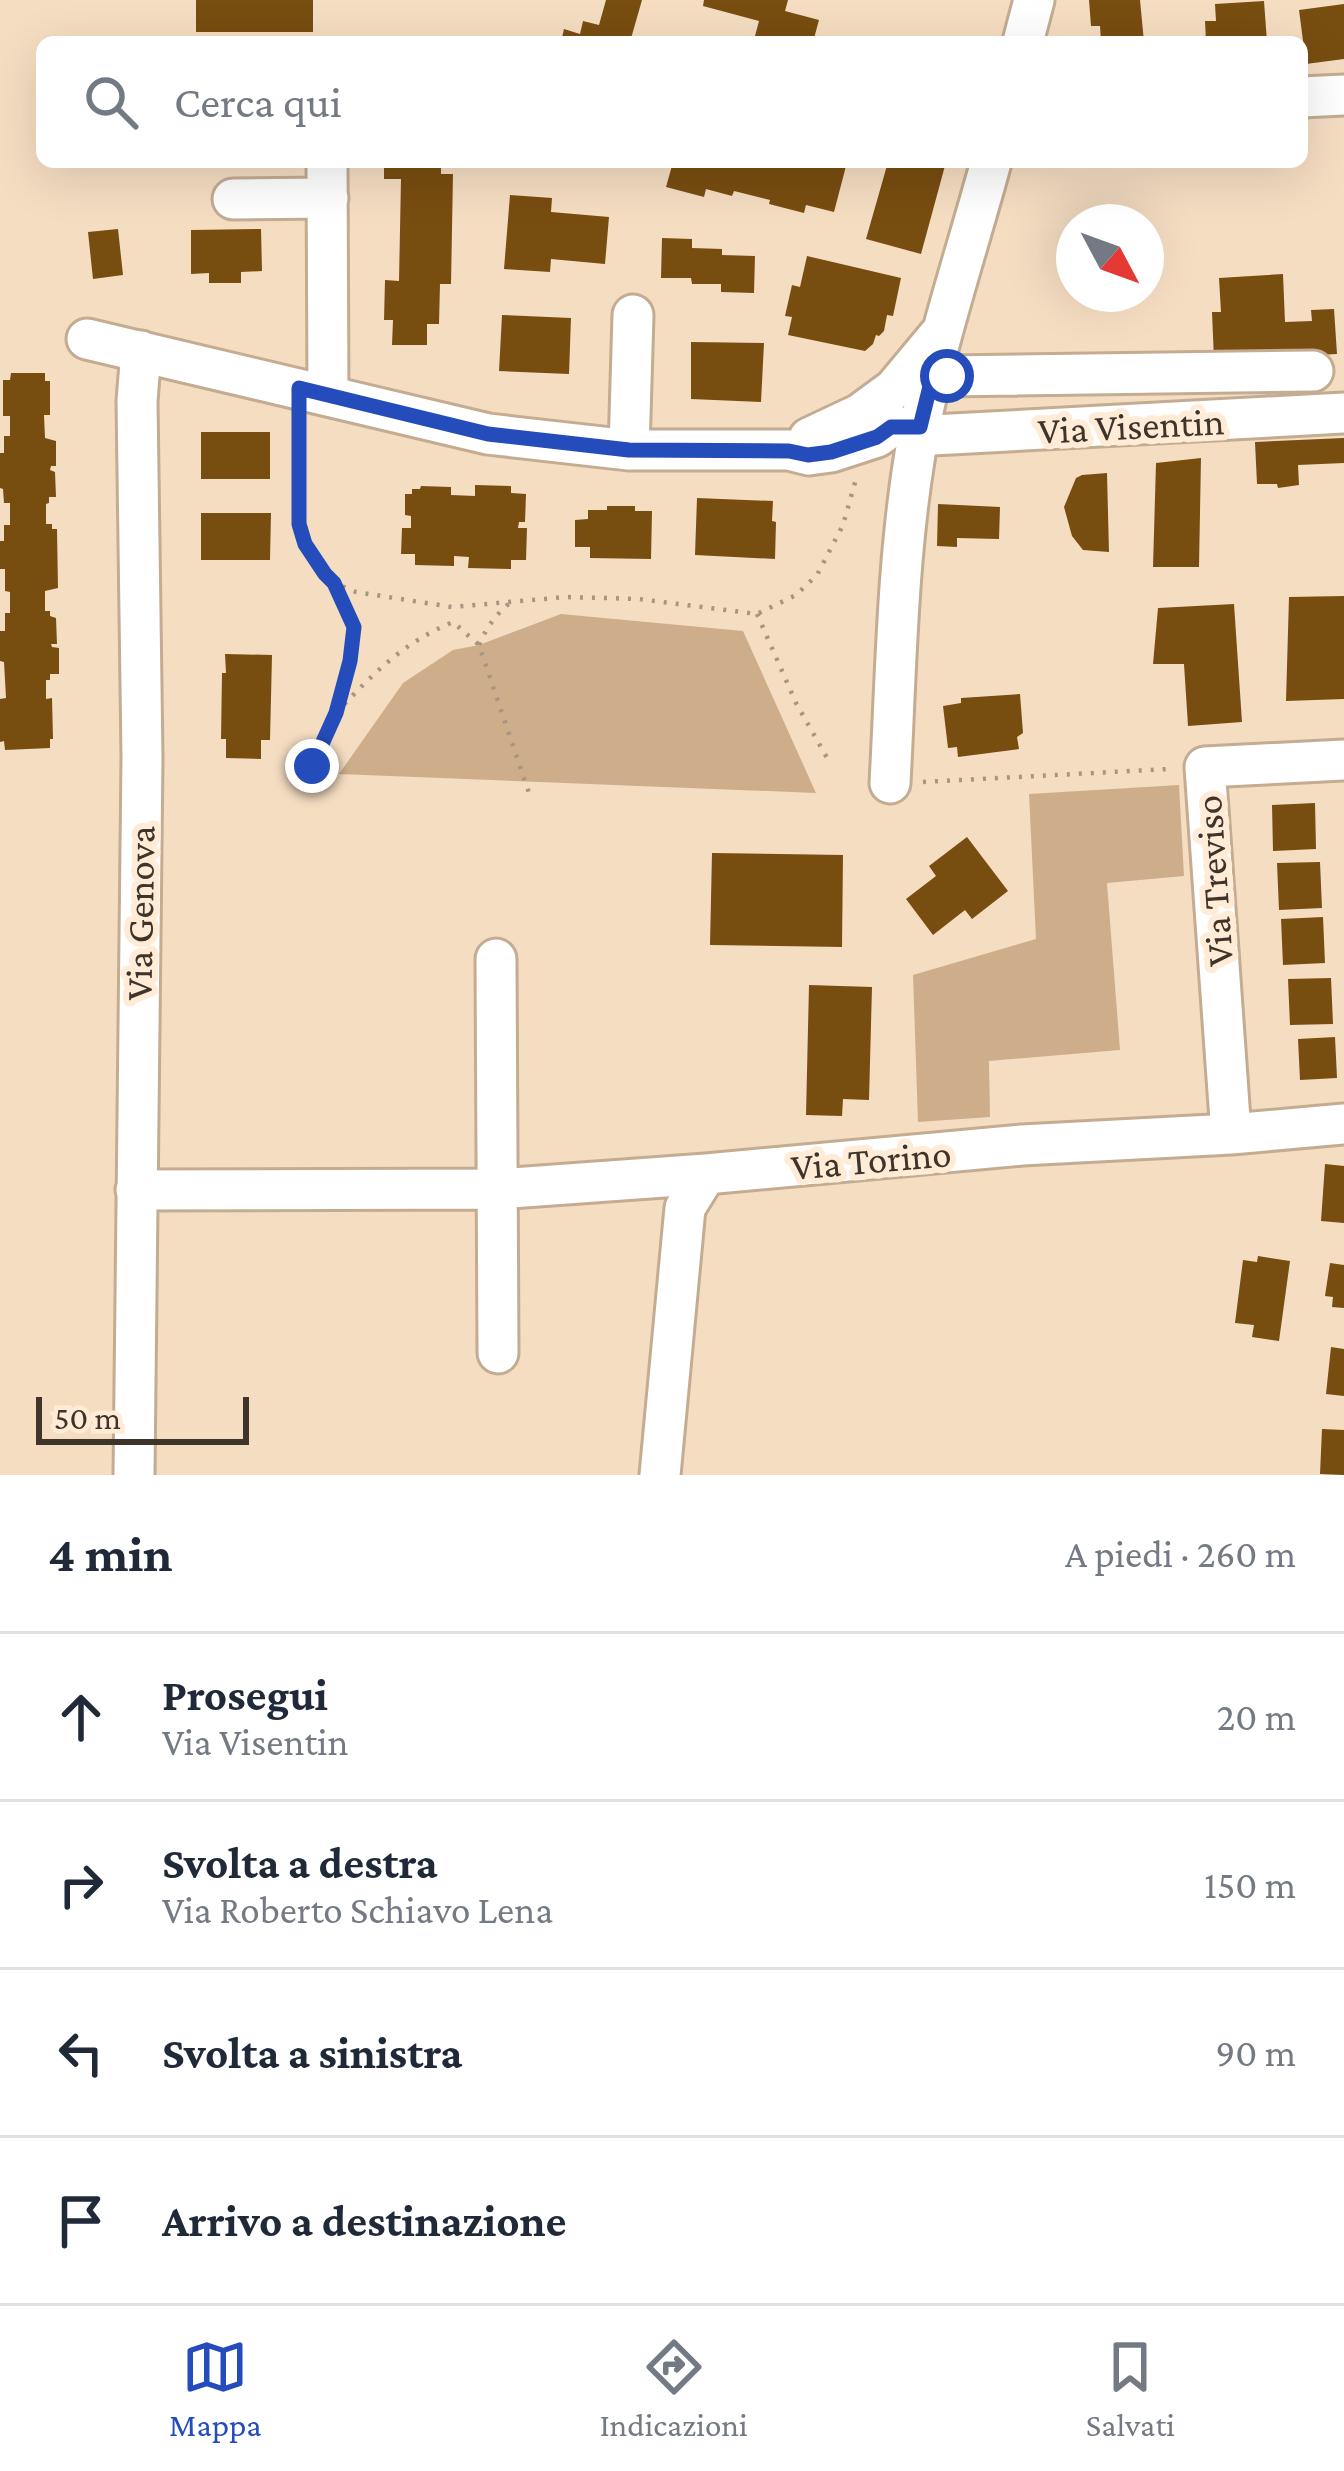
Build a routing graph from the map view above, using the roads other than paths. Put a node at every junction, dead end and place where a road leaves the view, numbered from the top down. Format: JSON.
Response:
{"nodes":[{"id":1,"x":1034,"y":0,"type":"edge"},
{"id":2,"x":1025,"y":36,"type":"edge"},
{"id":3,"x":1344,"y":94,"type":"edge"},
{"id":4,"x":1308,"y":97,"type":"edge"},
{"id":5,"x":989,"y":168,"type":"edge"},
{"id":6,"x":328,"y":180,"type":"edge"},
{"id":7,"x":233,"y":199,"type":"dead end"},
{"id":8,"x":633,"y":315,"type":"dead end"},
{"id":9,"x":946,"y":327,"type":"junction"},
{"id":10,"x":87,"y":339,"type":"dead end"},
{"id":11,"x":141,"y":351,"type":"junction"},
{"id":12,"x":1313,"y":371,"type":"dead end"},
{"id":13,"x":933,"y":374,"type":"junction"},
{"id":14,"x":313,"y":391,"type":"junction"},
{"id":15,"x":1344,"y":412,"type":"edge"},
{"id":16,"x":918,"y":437,"type":"junction"},
{"id":17,"x":865,"y":440,"type":"junction"},
{"id":18,"x":629,"y":450,"type":"junction"},
{"id":19,"x":1344,"y":760,"type":"edge"},
{"id":20,"x":906,"y":783,"type":"road end"},
{"id":21,"x":496,"y":959,"type":"dead end"},
{"id":22,"x":1344,"y":1124,"type":"edge"},
{"id":23,"x":1231,"y":1134,"type":"junction"},
{"id":24,"x":706,"y":1174,"type":"junction"},
{"id":25,"x":497,"y":1189,"type":"junction"},
{"id":26,"x":136,"y":1190,"type":"junction"},
{"id":27,"x":498,"y":1353,"type":"dead end"},
{"id":28,"x":134,"y":1475,"type":"edge"},
{"id":29,"x":660,"y":1475,"type":"edge"}],
"edges":[{"from":1,"to":2,"type":"street"},
{"from":3,"to":4,"type":"street"},
{"from":5,"to":9,"type":"street"},
{"from":6,"to":7,"type":"street"},
{"from":6,"to":14,"type":"street"},
{"from":8,"to":18,"type":"street"},
{"from":9,"to":13,"type":"street"},
{"from":9,"to":17,"type":"street"},
{"from":10,"to":11,"type":"street"},
{"from":11,"to":14,"type":"street"},
{"from":11,"to":26,"type":"street","name":"Via Genova"},
{"from":12,"to":13,"type":"street"},
{"from":13,"to":16,"type":"street"},
{"from":14,"to":18,"type":"street"},
{"from":15,"to":16,"type":"street","name":"Via Visentin"},
{"from":16,"to":17,"type":"street","name":"Via Visentin"},
{"from":16,"to":20,"type":"street"},
{"from":17,"to":18,"type":"street"},
{"from":19,"to":23,"type":"street","name":"Via Treviso"},
{"from":21,"to":25,"type":"street"},
{"from":22,"to":23,"type":"street","name":"Via Torino"},
{"from":23,"to":24,"type":"street","name":"Via Torino"},
{"from":24,"to":25,"type":"street","name":"Via Torino"},
{"from":24,"to":29,"type":"street"},
{"from":25,"to":26,"type":"street","name":"Via Torino"},
{"from":25,"to":27,"type":"street"},
{"from":26,"to":28,"type":"street","name":"Via Genova"}]}
